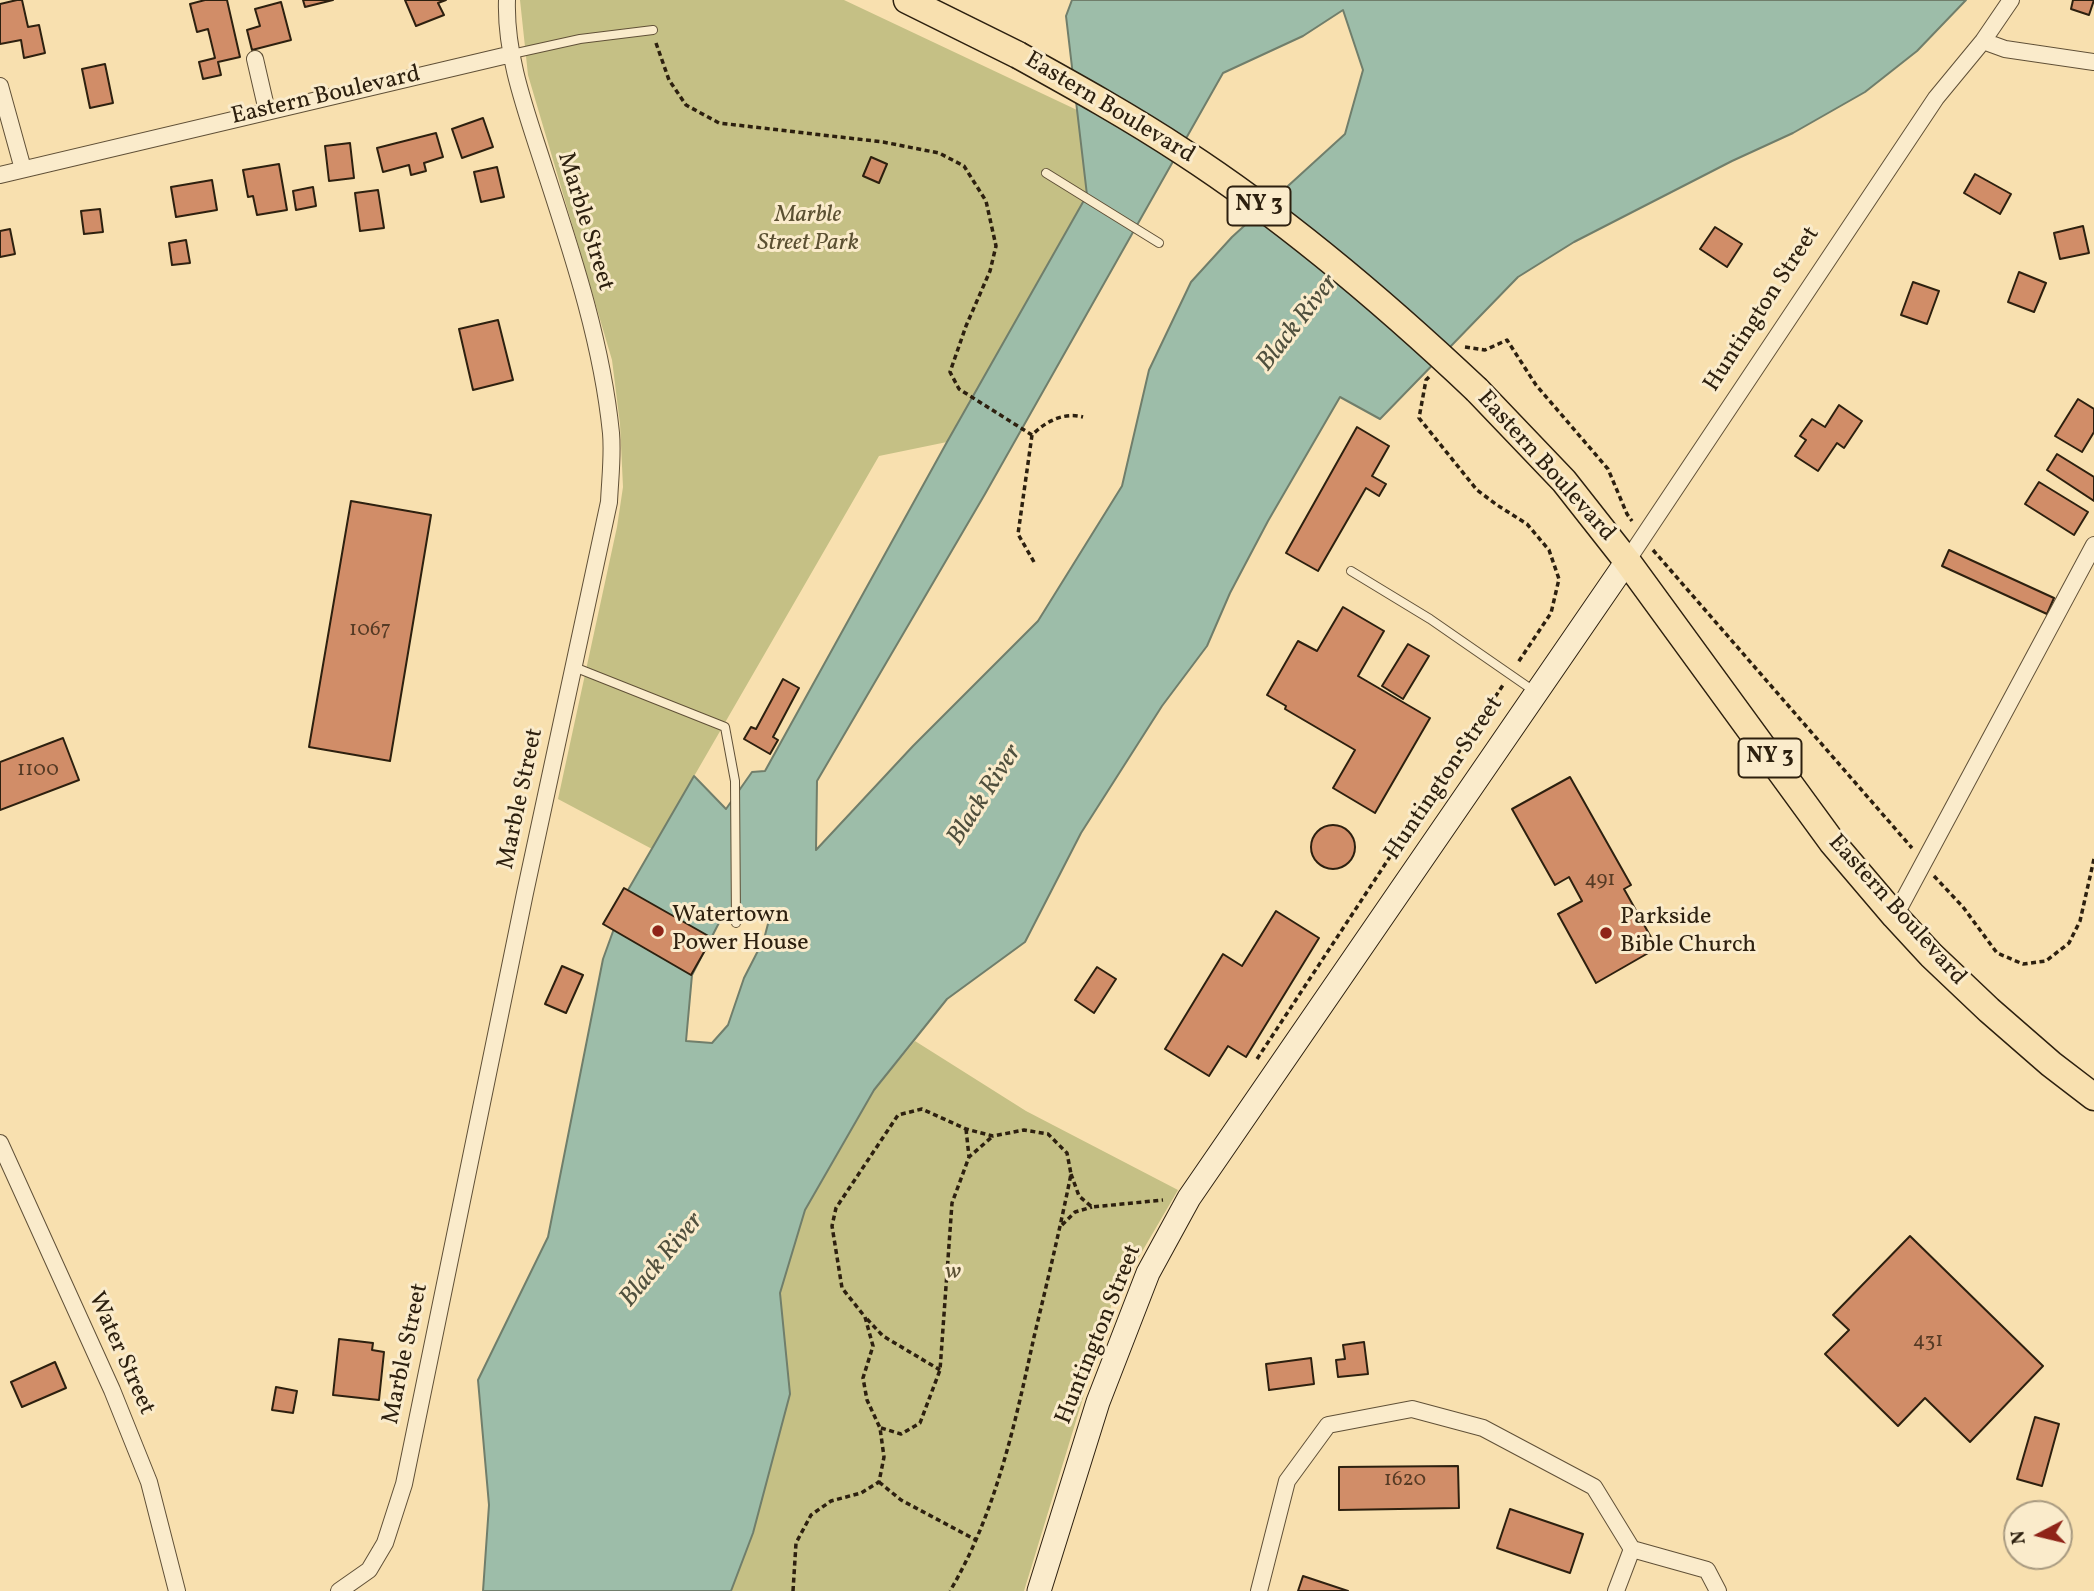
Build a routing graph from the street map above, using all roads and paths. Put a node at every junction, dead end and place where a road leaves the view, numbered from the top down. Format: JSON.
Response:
{"nodes":[{"id":1,"x":507,"y":0,"type":"edge"},
{"id":2,"x":907,"y":0,"type":"edge"},
{"id":3,"x":2011,"y":0,"type":"edge"},
{"id":4,"x":653,"y":30,"type":"joint"},
{"id":5,"x":1983,"y":41,"type":"junction"},
{"id":6,"x":512,"y":54,"type":"junction"},
{"id":7,"x":255,"y":59,"type":"dead end"},
{"id":8,"x":2094,"y":62,"type":"edge"},
{"id":9,"x":0,"y":86,"type":"edge"},
{"id":10,"x":267,"y":111,"type":"junction"},
{"id":11,"x":23,"y":169,"type":"junction"},
{"id":12,"x":1046,"y":173,"type":"dead end"},
{"id":13,"x":0,"y":175,"type":"edge"},
{"id":14,"x":1159,"y":243,"type":"dead end"},
{"id":15,"x":1507,"y":340,"type":"dead end"},
{"id":16,"x":1083,"y":417,"type":"dead end"},
{"id":17,"x":1419,"y":418,"type":"dead end"},
{"id":18,"x":1032,"y":435,"type":"junction"},
{"id":19,"x":1643,"y":537,"type":"junction"},
{"id":20,"x":2094,"y":545,"type":"edge"},
{"id":21,"x":1627,"y":561,"type":"junction"},
{"id":22,"x":1034,"y":562,"type":"dead end"},
{"id":23,"x":1351,"y":571,"type":"dead end"},
{"id":24,"x":574,"y":667,"type":"junction"},
{"id":25,"x":1510,"y":674,"type":"junction"},
{"id":26,"x":1536,"y":692,"type":"junction"},
{"id":27,"x":2094,"y":859,"type":"edge"},
{"id":28,"x":1924,"y":863,"type":"junction"},
{"id":29,"x":1895,"y":916,"type":"junction"},
{"id":30,"x":736,"y":923,"type":"dead end"},
{"id":31,"x":1252,"y":1066,"type":"dead end"},
{"id":32,"x":2094,"y":1097,"type":"edge"},
{"id":33,"x":966,"y":1129,"type":"junction"},
{"id":34,"x":993,"y":1136,"type":"junction"},
{"id":35,"x":0,"y":1143,"type":"edge"},
{"id":36,"x":969,"y":1157,"type":"junction"},
{"id":37,"x":1071,"y":1174,"type":"junction"},
{"id":38,"x":1169,"y":1190,"type":"dead end"},
{"id":39,"x":1092,"y":1207,"type":"junction"},
{"id":40,"x":1060,"y":1226,"type":"junction"},
{"id":41,"x":865,"y":1317,"type":"junction"},
{"id":42,"x":940,"y":1370,"type":"junction"},
{"id":43,"x":880,"y":1428,"type":"junction"},
{"id":44,"x":879,"y":1482,"type":"junction"},
{"id":45,"x":976,"y":1539,"type":"junction"},
{"id":46,"x":1632,"y":1549,"type":"junction"},
{"id":47,"x":177,"y":1591,"type":"edge"},
{"id":48,"x":339,"y":1591,"type":"edge"},
{"id":49,"x":793,"y":1591,"type":"edge"},
{"id":50,"x":950,"y":1591,"type":"edge"},
{"id":51,"x":1039,"y":1591,"type":"edge"},
{"id":52,"x":1259,"y":1591,"type":"edge"},
{"id":53,"x":1616,"y":1591,"type":"edge"},
{"id":54,"x":1718,"y":1591,"type":"edge"}],
"edges":[{"from":1,"to":6,"type":"street","name":"Marble Street"},
{"from":2,"to":21,"type":"main road","name":"Eastern Boulevard","number":"NY 3","bridge":true},
{"from":3,"to":5,"type":"street","name":"Huntington Street"},
{"from":4,"to":6,"type":"lane","name":"Eastern Boulevard"},
{"from":4,"to":18,"type":"path"},
{"from":5,"to":8,"type":"street"},
{"from":5,"to":19,"type":"street","name":"Huntington Street"},
{"from":6,"to":10,"type":"street","name":"Eastern Boulevard"},
{"from":6,"to":24,"type":"street","name":"Marble Street"},
{"from":7,"to":10,"type":"street"},
{"from":9,"to":11,"type":"street"},
{"from":10,"to":11,"type":"street","name":"Eastern Boulevard"},
{"from":11,"to":13,"type":"street","name":"Eastern Boulevard"},
{"from":12,"to":14,"type":"lane"},
{"from":15,"to":19,"type":"path"},
{"from":16,"to":18,"type":"path"},
{"from":17,"to":25,"type":"path"},
{"from":18,"to":22,"type":"path"},
{"from":19,"to":21,"type":"street","name":"Huntington Street"},
{"from":19,"to":28,"type":"path"},
{"from":20,"to":28,"type":"street"},
{"from":21,"to":26,"type":"street","name":"Huntington Street"},
{"from":21,"to":29,"type":"main road","name":"Eastern Boulevard","number":"NY 3"},
{"from":23,"to":25,"type":"lane"},
{"from":24,"to":30,"type":"lane"},
{"from":24,"to":48,"type":"street","name":"Marble Street"},
{"from":25,"to":26,"type":"lane"},
{"from":25,"to":31,"type":"path"},
{"from":26,"to":51,"type":"street","name":"Huntington Street"},
{"from":27,"to":28,"type":"path"},
{"from":28,"to":29,"type":"street"},
{"from":29,"to":32,"type":"main road","name":"Eastern Boulevard","number":"NY 3"},
{"from":33,"to":34,"type":"path"},
{"from":33,"to":36,"type":"path"},
{"from":33,"to":41,"type":"path"},
{"from":34,"to":36,"type":"path"},
{"from":34,"to":37,"type":"path"},
{"from":35,"to":47,"type":"street","name":"Water Street"},
{"from":36,"to":42,"type":"path"},
{"from":37,"to":39,"type":"path"},
{"from":37,"to":40,"type":"path"},
{"from":38,"to":39,"type":"path"},
{"from":39,"to":40,"type":"path"},
{"from":40,"to":45,"type":"path"},
{"from":41,"to":42,"type":"path"},
{"from":41,"to":43,"type":"path"},
{"from":42,"to":43,"type":"path"},
{"from":43,"to":44,"type":"path"},
{"from":44,"to":45,"type":"path"},
{"from":44,"to":49,"type":"path"},
{"from":45,"to":50,"type":"path"},
{"from":46,"to":52,"type":"street"},
{"from":46,"to":53,"type":"street"},
{"from":46,"to":54,"type":"street"}]}
